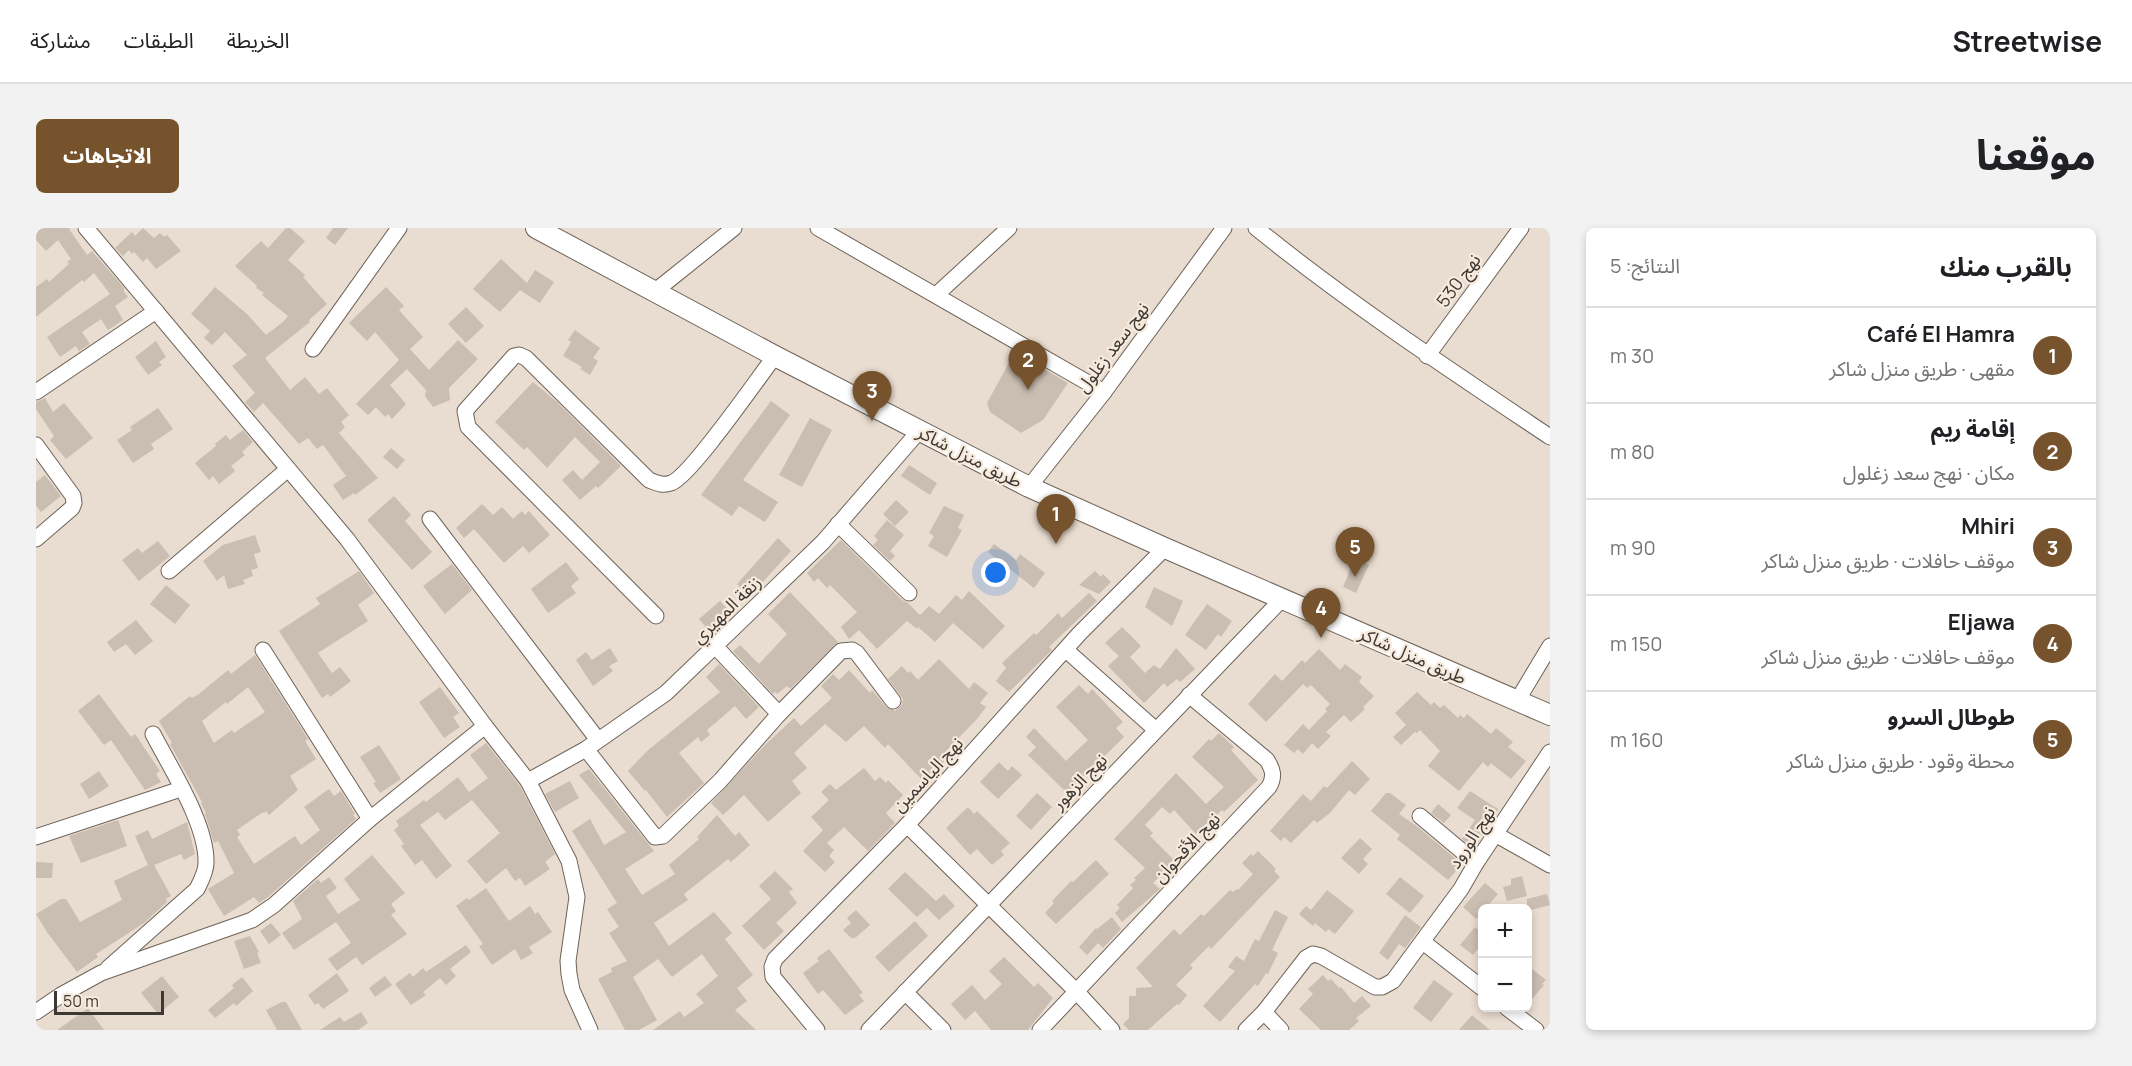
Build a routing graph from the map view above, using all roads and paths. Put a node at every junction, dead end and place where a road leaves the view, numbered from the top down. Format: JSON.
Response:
{"nodes":[{"id":1,"x":86,"y":228,"type":"edge"},
{"id":2,"x":399,"y":228,"type":"edge"},
{"id":3,"x":536,"y":228,"type":"edge"},
{"id":4,"x":734,"y":228,"type":"edge"},
{"id":5,"x":818,"y":228,"type":"edge"},
{"id":6,"x":1009,"y":228,"type":"edge"},
{"id":7,"x":1224,"y":228,"type":"edge"},
{"id":8,"x":1256,"y":228,"type":"edge"},
{"id":9,"x":1521,"y":228,"type":"edge"},
{"id":10,"x":654,"y":292,"type":"junction"},
{"id":11,"x":936,"y":295,"type":"junction"},
{"id":12,"x":156,"y":311,"type":"junction"},
{"id":13,"x":313,"y":350,"type":"dead end"},
{"id":14,"x":775,"y":356,"type":"junction"},
{"id":15,"x":1427,"y":356,"type":"junction"},
{"id":16,"x":36,"y":392,"type":"edge"},
{"id":17,"x":1104,"y":392,"type":"junction"},
{"id":18,"x":920,"y":430,"type":"junction"},
{"id":19,"x":1550,"y":437,"type":"edge"},
{"id":20,"x":36,"y":445,"type":"edge"},
{"id":21,"x":288,"y":469,"type":"junction"},
{"id":22,"x":1029,"y":487,"type":"junction"},
{"id":23,"x":430,"y":519,"type":"dead end"},
{"id":24,"x":838,"y":524,"type":"junction"},
{"id":25,"x":36,"y":539,"type":"edge"},
{"id":26,"x":1165,"y":548,"type":"junction"},
{"id":27,"x":169,"y":570,"type":"dead end"},
{"id":28,"x":909,"y":593,"type":"dead end"},
{"id":29,"x":1283,"y":598,"type":"junction"},
{"id":30,"x":656,"y":616,"type":"dead end"},
{"id":31,"x":715,"y":646,"type":"junction"},
{"id":32,"x":1550,"y":646,"type":"edge"},
{"id":33,"x":263,"y":650,"type":"dead end"},
{"id":34,"x":1066,"y":650,"type":"junction"},
{"id":35,"x":1190,"y":695,"type":"junction"},
{"id":36,"x":893,"y":701,"type":"dead end"},
{"id":37,"x":1517,"y":701,"type":"junction"},
{"id":38,"x":779,"y":714,"type":"junction"},
{"id":39,"x":1550,"y":715,"type":"edge"},
{"id":40,"x":485,"y":726,"type":"junction"},
{"id":41,"x":1155,"y":730,"type":"junction"},
{"id":42,"x":153,"y":734,"type":"dead end"},
{"id":43,"x":592,"y":744,"type":"junction"},
{"id":44,"x":1550,"y":752,"type":"edge"},
{"id":45,"x":528,"y":781,"type":"junction"},
{"id":46,"x":181,"y":789,"type":"junction"},
{"id":47,"x":1420,"y":816,"type":"dead end"},
{"id":48,"x":370,"y":819,"type":"junction"},
{"id":49,"x":907,"y":825,"type":"junction"},
{"id":50,"x":1495,"y":834,"type":"junction"},
{"id":51,"x":36,"y":837,"type":"edge"},
{"id":52,"x":1476,"y":863,"type":"junction"},
{"id":53,"x":1550,"y":865,"type":"edge"},
{"id":54,"x":987,"y":905,"type":"junction"},
{"id":55,"x":1423,"y":942,"type":"junction"},
{"id":56,"x":101,"y":974,"type":"junction"},
{"id":57,"x":1478,"y":985,"type":"edge"},
{"id":58,"x":905,"y":992,"type":"junction"},
{"id":59,"x":1077,"y":992,"type":"junction"},
{"id":60,"x":36,"y":1012,"type":"edge"},
{"id":61,"x":1264,"y":1012,"type":"junction"},
{"id":62,"x":1513,"y":1012,"type":"edge"},
{"id":63,"x":590,"y":1030,"type":"edge"},
{"id":64,"x":817,"y":1030,"type":"edge"},
{"id":65,"x":869,"y":1030,"type":"edge"},
{"id":66,"x":943,"y":1030,"type":"edge"},
{"id":67,"x":1040,"y":1030,"type":"edge"},
{"id":68,"x":1112,"y":1030,"type":"edge"},
{"id":69,"x":1246,"y":1030,"type":"edge"},
{"id":70,"x":1281,"y":1030,"type":"edge"},
{"id":71,"x":1536,"y":1030,"type":"edge"}],
"edges":[{"from":1,"to":12,"type":"street"},
{"from":2,"to":13,"type":"street"},
{"from":3,"to":10,"type":"main road","name":"طريق منزل شاكر"},
{"from":4,"to":10,"type":"street"},
{"from":5,"to":11,"type":"street"},
{"from":6,"to":11,"type":"street"},
{"from":7,"to":17,"type":"street","name":"نهج سعد زغلول"},
{"from":8,"to":15,"type":"street"},
{"from":9,"to":15,"type":"street","name":"نهج 530"},
{"from":10,"to":14,"type":"main road","name":"طريق منزل شاكر"},
{"from":11,"to":17,"type":"street"},
{"from":12,"to":16,"type":"street"},
{"from":12,"to":21,"type":"street"},
{"from":14,"to":18,"type":"main road","name":"طريق منزل شاكر"},
{"from":14,"to":30,"type":"street"},
{"from":15,"to":19,"type":"street"},
{"from":17,"to":22,"type":"street","name":"نهج سعد زغلول"},
{"from":18,"to":22,"type":"main road","name":"طريق منزل شاكر"},
{"from":18,"to":24,"type":"street","name":"زنقة المهيري"},
{"from":20,"to":25,"type":"street"},
{"from":21,"to":27,"type":"street"},
{"from":21,"to":40,"type":"street"},
{"from":22,"to":26,"type":"main road","name":"طريق منزل شاكر"},
{"from":23,"to":43,"type":"street"},
{"from":24,"to":28,"type":"street"},
{"from":24,"to":31,"type":"street","name":"زنقة المهيري"},
{"from":26,"to":29,"type":"main road","name":"طريق منزل شاكر"},
{"from":26,"to":34,"type":"street","name":"نهج الياسمين"},
{"from":29,"to":35,"type":"street","name":"نهج الزهور"},
{"from":29,"to":37,"type":"main road","name":"طريق منزل شاكر"},
{"from":31,"to":38,"type":"street"},
{"from":31,"to":43,"type":"street","name":"زنقة المهيري"},
{"from":32,"to":37,"type":"street"},
{"from":33,"to":48,"type":"street"},
{"from":34,"to":41,"type":"street"},
{"from":34,"to":49,"type":"street","name":"نهج الياسمين"},
{"from":35,"to":41,"type":"street","name":"نهج الزهور"},
{"from":35,"to":59,"type":"street","name":"نهج الأقحوان"},
{"from":36,"to":38,"type":"street"},
{"from":37,"to":39,"type":"main road","name":"طريق منزل شاكر"},
{"from":38,"to":43,"type":"street"},
{"from":40,"to":45,"type":"street"},
{"from":40,"to":48,"type":"street"},
{"from":41,"to":54,"type":"street","name":"نهج الزهور"},
{"from":42,"to":46,"type":"street"},
{"from":43,"to":45,"type":"street","name":"زنقة المهيري"},
{"from":44,"to":50,"type":"street","name":"نهج الورود"},
{"from":45,"to":63,"type":"street"},
{"from":46,"to":51,"type":"street"},
{"from":46,"to":56,"type":"street"},
{"from":47,"to":52,"type":"street"},
{"from":48,"to":56,"type":"street"},
{"from":49,"to":54,"type":"street"},
{"from":49,"to":64,"type":"street","name":"نهج الياسمين"},
{"from":50,"to":52,"type":"street","name":"نهج الورود"},
{"from":50,"to":53,"type":"street"},
{"from":52,"to":55,"type":"street","name":"نهج الورود"},
{"from":54,"to":58,"type":"street","name":"نهج الزهور"},
{"from":54,"to":59,"type":"street"},
{"from":55,"to":57,"type":"street"},
{"from":55,"to":61,"type":"street","name":"نهج الورود"},
{"from":56,"to":60,"type":"street"},
{"from":58,"to":65,"type":"street"},
{"from":58,"to":66,"type":"street"},
{"from":59,"to":67,"type":"street","name":"نهج الأقحوان"},
{"from":59,"to":68,"type":"street"},
{"from":61,"to":69,"type":"street"},
{"from":61,"to":70,"type":"street"},
{"from":62,"to":71,"type":"street"}]}
